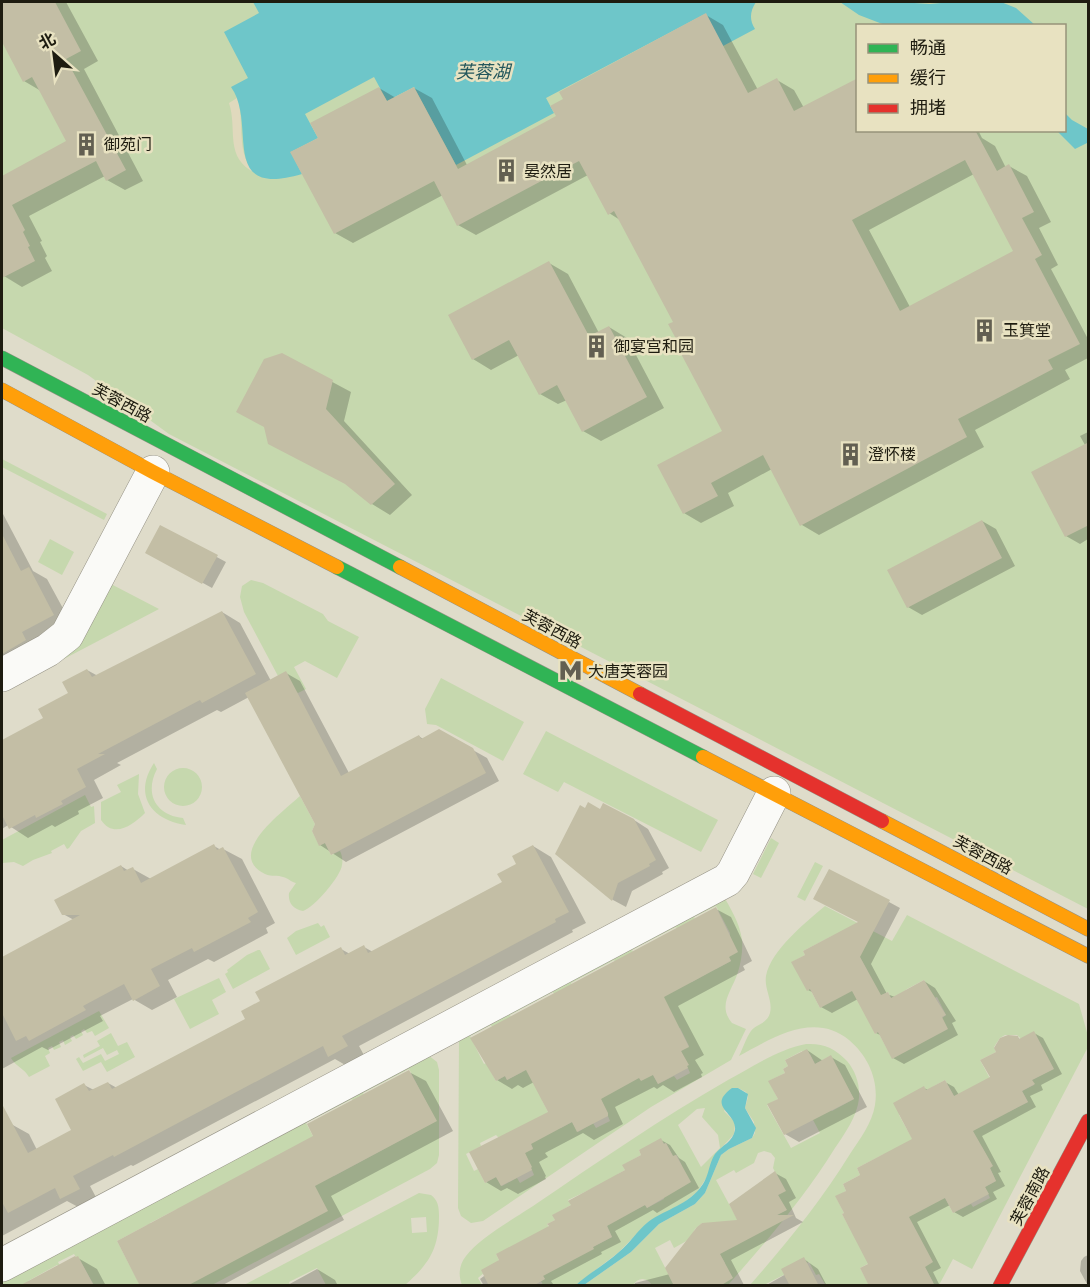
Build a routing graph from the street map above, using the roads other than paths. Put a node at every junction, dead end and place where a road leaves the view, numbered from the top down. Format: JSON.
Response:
{"nodes":[{"id":1,"x":2,"y":358,"type":"edge"},
{"id":2,"x":2,"y":390,"type":"edge"},
{"id":3,"x":153,"y":472,"type":"junction"},
{"id":4,"x":2,"y":675,"type":"edge"},
{"id":5,"x":774,"y":793,"type":"junction"},
{"id":6,"x":1089,"y":929,"type":"edge"},
{"id":7,"x":1089,"y":956,"type":"edge"},
{"id":8,"x":1089,"y":1121,"type":"edge"},
{"id":9,"x":2,"y":1265,"type":"edge"},
{"id":10,"x":1000,"y":1286,"type":"edge"}],
"edges":[{"from":1,"to":6,"type":"main road","name":"芙蓉西路"},
{"from":2,"to":3,"type":"main road"},
{"from":3,"to":4,"type":"street"},
{"from":3,"to":5,"type":"main road"},
{"from":5,"to":7,"type":"main road"},
{"from":5,"to":9,"type":"street"},
{"from":8,"to":10,"type":"main road","name":"芙蓉南路"}]}
